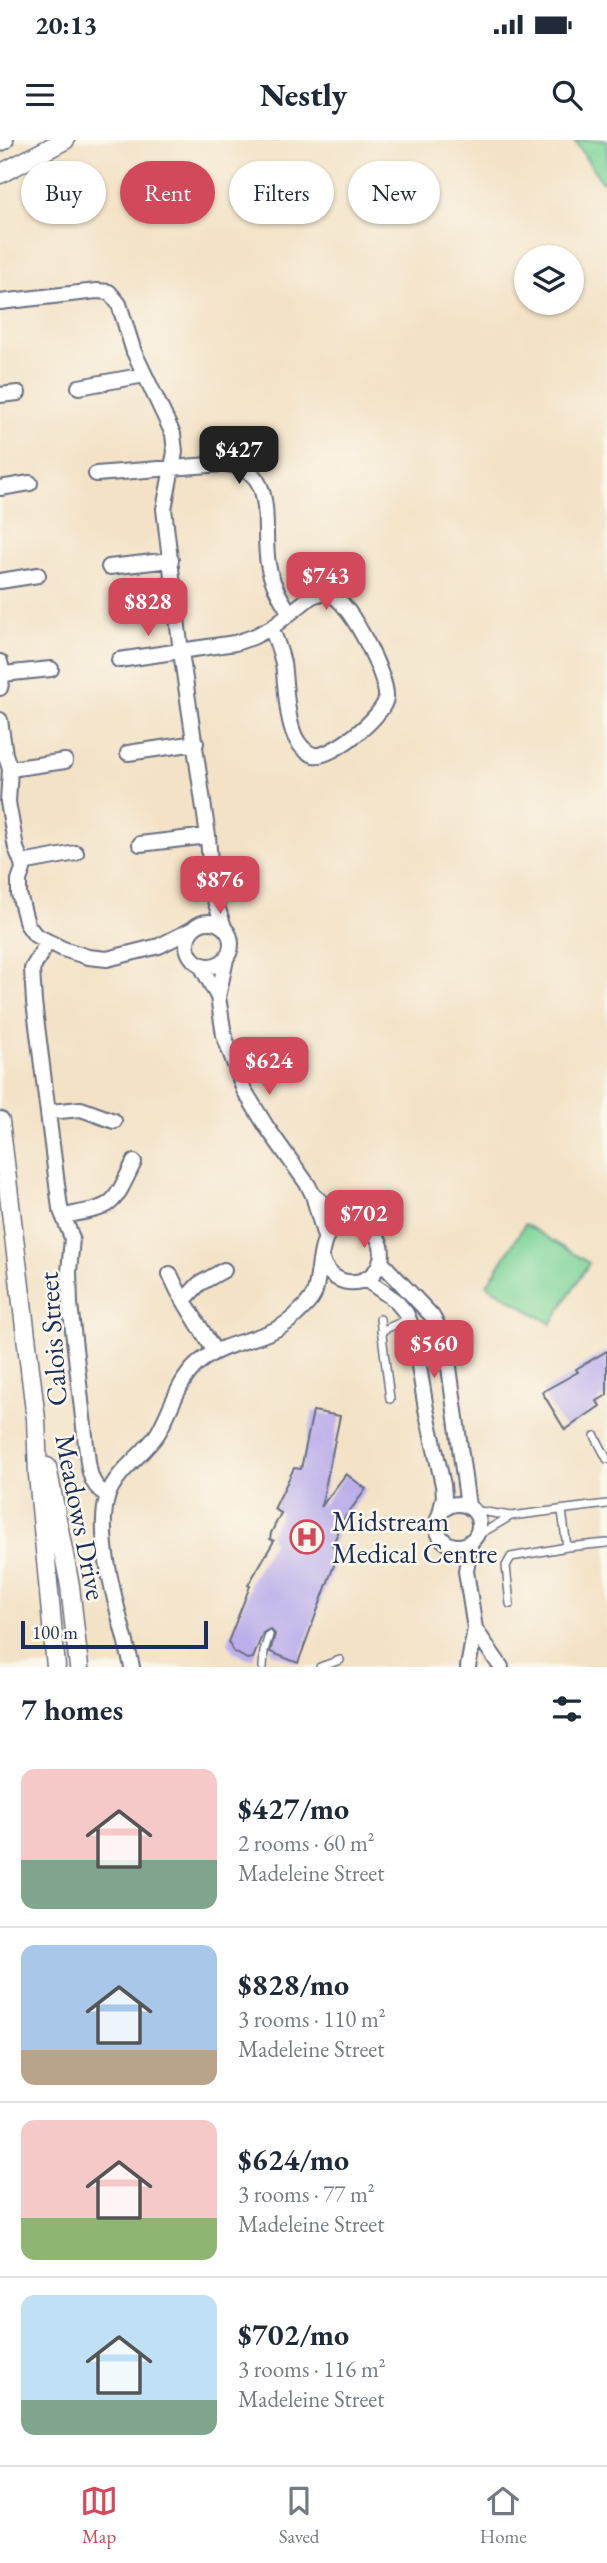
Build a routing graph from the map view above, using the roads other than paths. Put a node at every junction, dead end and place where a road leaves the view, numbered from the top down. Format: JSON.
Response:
{"nodes":[{"id":1,"x":65,"y":140,"type":"edge"},
{"id":2,"x":0,"y":174,"type":"edge"},
{"id":3,"x":0,"y":302,"type":"edge"},
{"id":4,"x":145,"y":375,"type":"junction"},
{"id":5,"x":79,"y":387,"type":"dead end"},
{"id":6,"x":18,"y":393,"type":"dead end"},
{"id":7,"x":0,"y":395,"type":"edge"},
{"id":8,"x":173,"y":469,"type":"junction"},
{"id":9,"x":96,"y":474,"type":"dead end"},
{"id":10,"x":30,"y":483,"type":"dead end"},
{"id":11,"x":0,"y":488,"type":"edge"},
{"id":12,"x":171,"y":559,"type":"junction"},
{"id":13,"x":109,"y":567,"type":"dead end"},
{"id":14,"x":38,"y":575,"type":"dead end"},
{"id":15,"x":0,"y":580,"type":"edge"},
{"id":16,"x":289,"y":613,"type":"junction"},
{"id":17,"x":271,"y":628,"type":"junction"},
{"id":18,"x":181,"y":652,"type":"junction"},
{"id":19,"x":119,"y":660,"type":"dead end"},
{"id":20,"x":51,"y":669,"type":"dead end"},
{"id":21,"x":1,"y":675,"type":"edge"},
{"id":22,"x":0,"y":720,"type":"edge"},
{"id":23,"x":196,"y":743,"type":"junction"},
{"id":24,"x":128,"y":753,"type":"dead end"},
{"id":25,"x":65,"y":761,"type":"dead end"},
{"id":26,"x":10,"y":769,"type":"junction"},
{"id":27,"x":208,"y":836,"type":"junction"},
{"id":28,"x":139,"y":844,"type":"dead end"},
{"id":29,"x":76,"y":853,"type":"dead end"},
{"id":30,"x":22,"y":863,"type":"junction"},
{"id":31,"x":212,"y":892,"type":"junction"},
{"id":32,"x":194,"y":927,"type":"junction"},
{"id":33,"x":224,"y":927,"type":"junction"},
{"id":34,"x":47,"y":943,"type":"junction"},
{"id":35,"x":159,"y":946,"type":"junction"},
{"id":36,"x":226,"y":959,"type":"junction"},
{"id":37,"x":195,"y":960,"type":"junction"},
{"id":38,"x":218,"y":997,"type":"junction"},
{"id":39,"x":49,"y":1112,"type":"junction"},
{"id":40,"x":0,"y":1121,"type":"edge"},
{"id":41,"x":114,"y":1121,"type":"dead end"},
{"id":42,"x":134,"y":1163,"type":"dead end"},
{"id":43,"x":313,"y":1195,"type":"junction"},
{"id":44,"x":62,"y":1216,"type":"junction"},
{"id":45,"x":347,"y":1222,"type":"junction"},
{"id":46,"x":325,"y":1237,"type":"junction"},
{"id":47,"x":321,"y":1258,"type":"junction"},
{"id":48,"x":380,"y":1261,"type":"junction"},
{"id":49,"x":224,"y":1270,"type":"dead end"},
{"id":50,"x":170,"y":1274,"type":"dead end"},
{"id":51,"x":366,"y":1279,"type":"junction"},
{"id":52,"x":348,"y":1282,"type":"junction"},
{"id":53,"x":315,"y":1294,"type":"junction"},
{"id":54,"x":184,"y":1300,"type":"junction"},
{"id":55,"x":380,"y":1319,"type":"dead end"},
{"id":56,"x":409,"y":1319,"type":"junction"},
{"id":57,"x":381,"y":1331,"type":"junction"},
{"id":58,"x":215,"y":1352,"type":"junction"},
{"id":59,"x":390,"y":1399,"type":"dead end"},
{"id":60,"x":36,"y":1419,"type":"junction"},
{"id":61,"x":595,"y":1436,"type":"dead end"},
{"id":62,"x":607,"y":1459,"type":"edge"},
{"id":63,"x":108,"y":1494,"type":"junction"},
{"id":64,"x":607,"y":1504,"type":"edge"},
{"id":65,"x":470,"y":1508,"type":"junction"},
{"id":66,"x":562,"y":1511,"type":"junction"},
{"id":67,"x":440,"y":1514,"type":"junction"},
{"id":68,"x":511,"y":1516,"type":"junction"},
{"id":69,"x":473,"y":1539,"type":"junction"},
{"id":70,"x":448,"y":1543,"type":"junction"},
{"id":71,"x":607,"y":1543,"type":"edge"},
{"id":72,"x":567,"y":1547,"type":"junction"},
{"id":73,"x":467,"y":1571,"type":"junction"},
{"id":74,"x":510,"y":1604,"type":"dead end"},
{"id":75,"x":475,"y":1629,"type":"junction"},
{"id":76,"x":269,"y":1635,"type":"dead end"},
{"id":77,"x":340,"y":1660,"type":"dead end"},
{"id":78,"x":54,"y":1667,"type":"edge"},
{"id":79,"x":79,"y":1667,"type":"edge"},
{"id":80,"x":132,"y":1667,"type":"edge"},
{"id":81,"x":263,"y":1667,"type":"edge"},
{"id":82,"x":320,"y":1667,"type":"edge"},
{"id":83,"x":468,"y":1667,"type":"edge"},
{"id":84,"x":501,"y":1667,"type":"edge"}],
"edges":[{"from":1,"to":2,"type":"street"},
{"from":3,"to":4,"type":"street"},
{"from":4,"to":5,"type":"street"},
{"from":4,"to":8,"type":"street"},
{"from":6,"to":7,"type":"street"},
{"from":8,"to":9,"type":"street"},
{"from":8,"to":12,"type":"street"},
{"from":8,"to":16,"type":"street"},
{"from":10,"to":11,"type":"street"},
{"from":12,"to":13,"type":"street"},
{"from":12,"to":18,"type":"street"},
{"from":14,"to":15,"type":"street"},
{"from":16,"to":17,"type":"street"},
{"from":16,"to":17,"type":"street"},
{"from":17,"to":18,"type":"street"},
{"from":18,"to":19,"type":"street"},
{"from":18,"to":23,"type":"street"},
{"from":20,"to":21,"type":"street"},
{"from":22,"to":26,"type":"street"},
{"from":23,"to":24,"type":"street"},
{"from":23,"to":27,"type":"street"},
{"from":25,"to":26,"type":"street"},
{"from":26,"to":30,"type":"street"},
{"from":27,"to":28,"type":"street"},
{"from":27,"to":31,"type":"street"},
{"from":29,"to":30,"type":"street"},
{"from":30,"to":34,"type":"street"},
{"from":31,"to":32,"type":"street"},
{"from":31,"to":33,"type":"street"},
{"from":32,"to":33,"type":"street"},
{"from":32,"to":35,"type":"street"},
{"from":32,"to":37,"type":"street"},
{"from":33,"to":36,"type":"street"},
{"from":34,"to":35,"type":"street"},
{"from":34,"to":39,"type":"street","name":"Calois Street"},
{"from":35,"to":37,"type":"street"},
{"from":36,"to":37,"type":"street"},
{"from":36,"to":38,"type":"street"},
{"from":37,"to":38,"type":"street"},
{"from":38,"to":43,"type":"street"},
{"from":39,"to":41,"type":"street"},
{"from":39,"to":44,"type":"street","name":"Calois Street"},
{"from":40,"to":60,"type":"street","name":"Meadows Drive"},
{"from":42,"to":44,"type":"street"},
{"from":43,"to":45,"type":"street"},
{"from":43,"to":46,"type":"street"},
{"from":44,"to":63,"type":"street","name":"Calois Street"},
{"from":45,"to":46,"type":"street"},
{"from":45,"to":48,"type":"street"},
{"from":46,"to":47,"type":"street"},
{"from":47,"to":52,"type":"street"},
{"from":47,"to":53,"type":"street"},
{"from":48,"to":51,"type":"street"},
{"from":48,"to":65,"type":"street"},
{"from":49,"to":54,"type":"street"},
{"from":50,"to":54,"type":"street"},
{"from":51,"to":52,"type":"street"},
{"from":51,"to":56,"type":"street"},
{"from":52,"to":53,"type":"street"},
{"from":53,"to":58,"type":"street"},
{"from":54,"to":58,"type":"street"},
{"from":55,"to":57,"type":"lane"},
{"from":56,"to":57,"type":"lane"},
{"from":56,"to":67,"type":"street"},
{"from":57,"to":59,"type":"lane"},
{"from":58,"to":63,"type":"street"},
{"from":60,"to":78,"type":"street","name":"Meadows Drive"},
{"from":60,"to":79,"type":"street","name":"Meadows Drive"},
{"from":61,"to":62,"type":"lane"},
{"from":63,"to":80,"type":"street"},
{"from":64,"to":66,"type":"lane"},
{"from":65,"to":67,"type":"street"},
{"from":65,"to":68,"type":"lane"},
{"from":65,"to":69,"type":"street"},
{"from":66,"to":68,"type":"lane"},
{"from":66,"to":72,"type":"lane"},
{"from":67,"to":70,"type":"street"},
{"from":68,"to":69,"type":"lane"},
{"from":69,"to":70,"type":"street"},
{"from":69,"to":73,"type":"street"},
{"from":70,"to":73,"type":"street"},
{"from":71,"to":72,"type":"lane"},
{"from":72,"to":74,"type":"lane"},
{"from":73,"to":75,"type":"street"},
{"from":75,"to":83,"type":"street"},
{"from":75,"to":84,"type":"street"},
{"from":76,"to":81,"type":"lane"},
{"from":77,"to":82,"type":"lane"}]}
